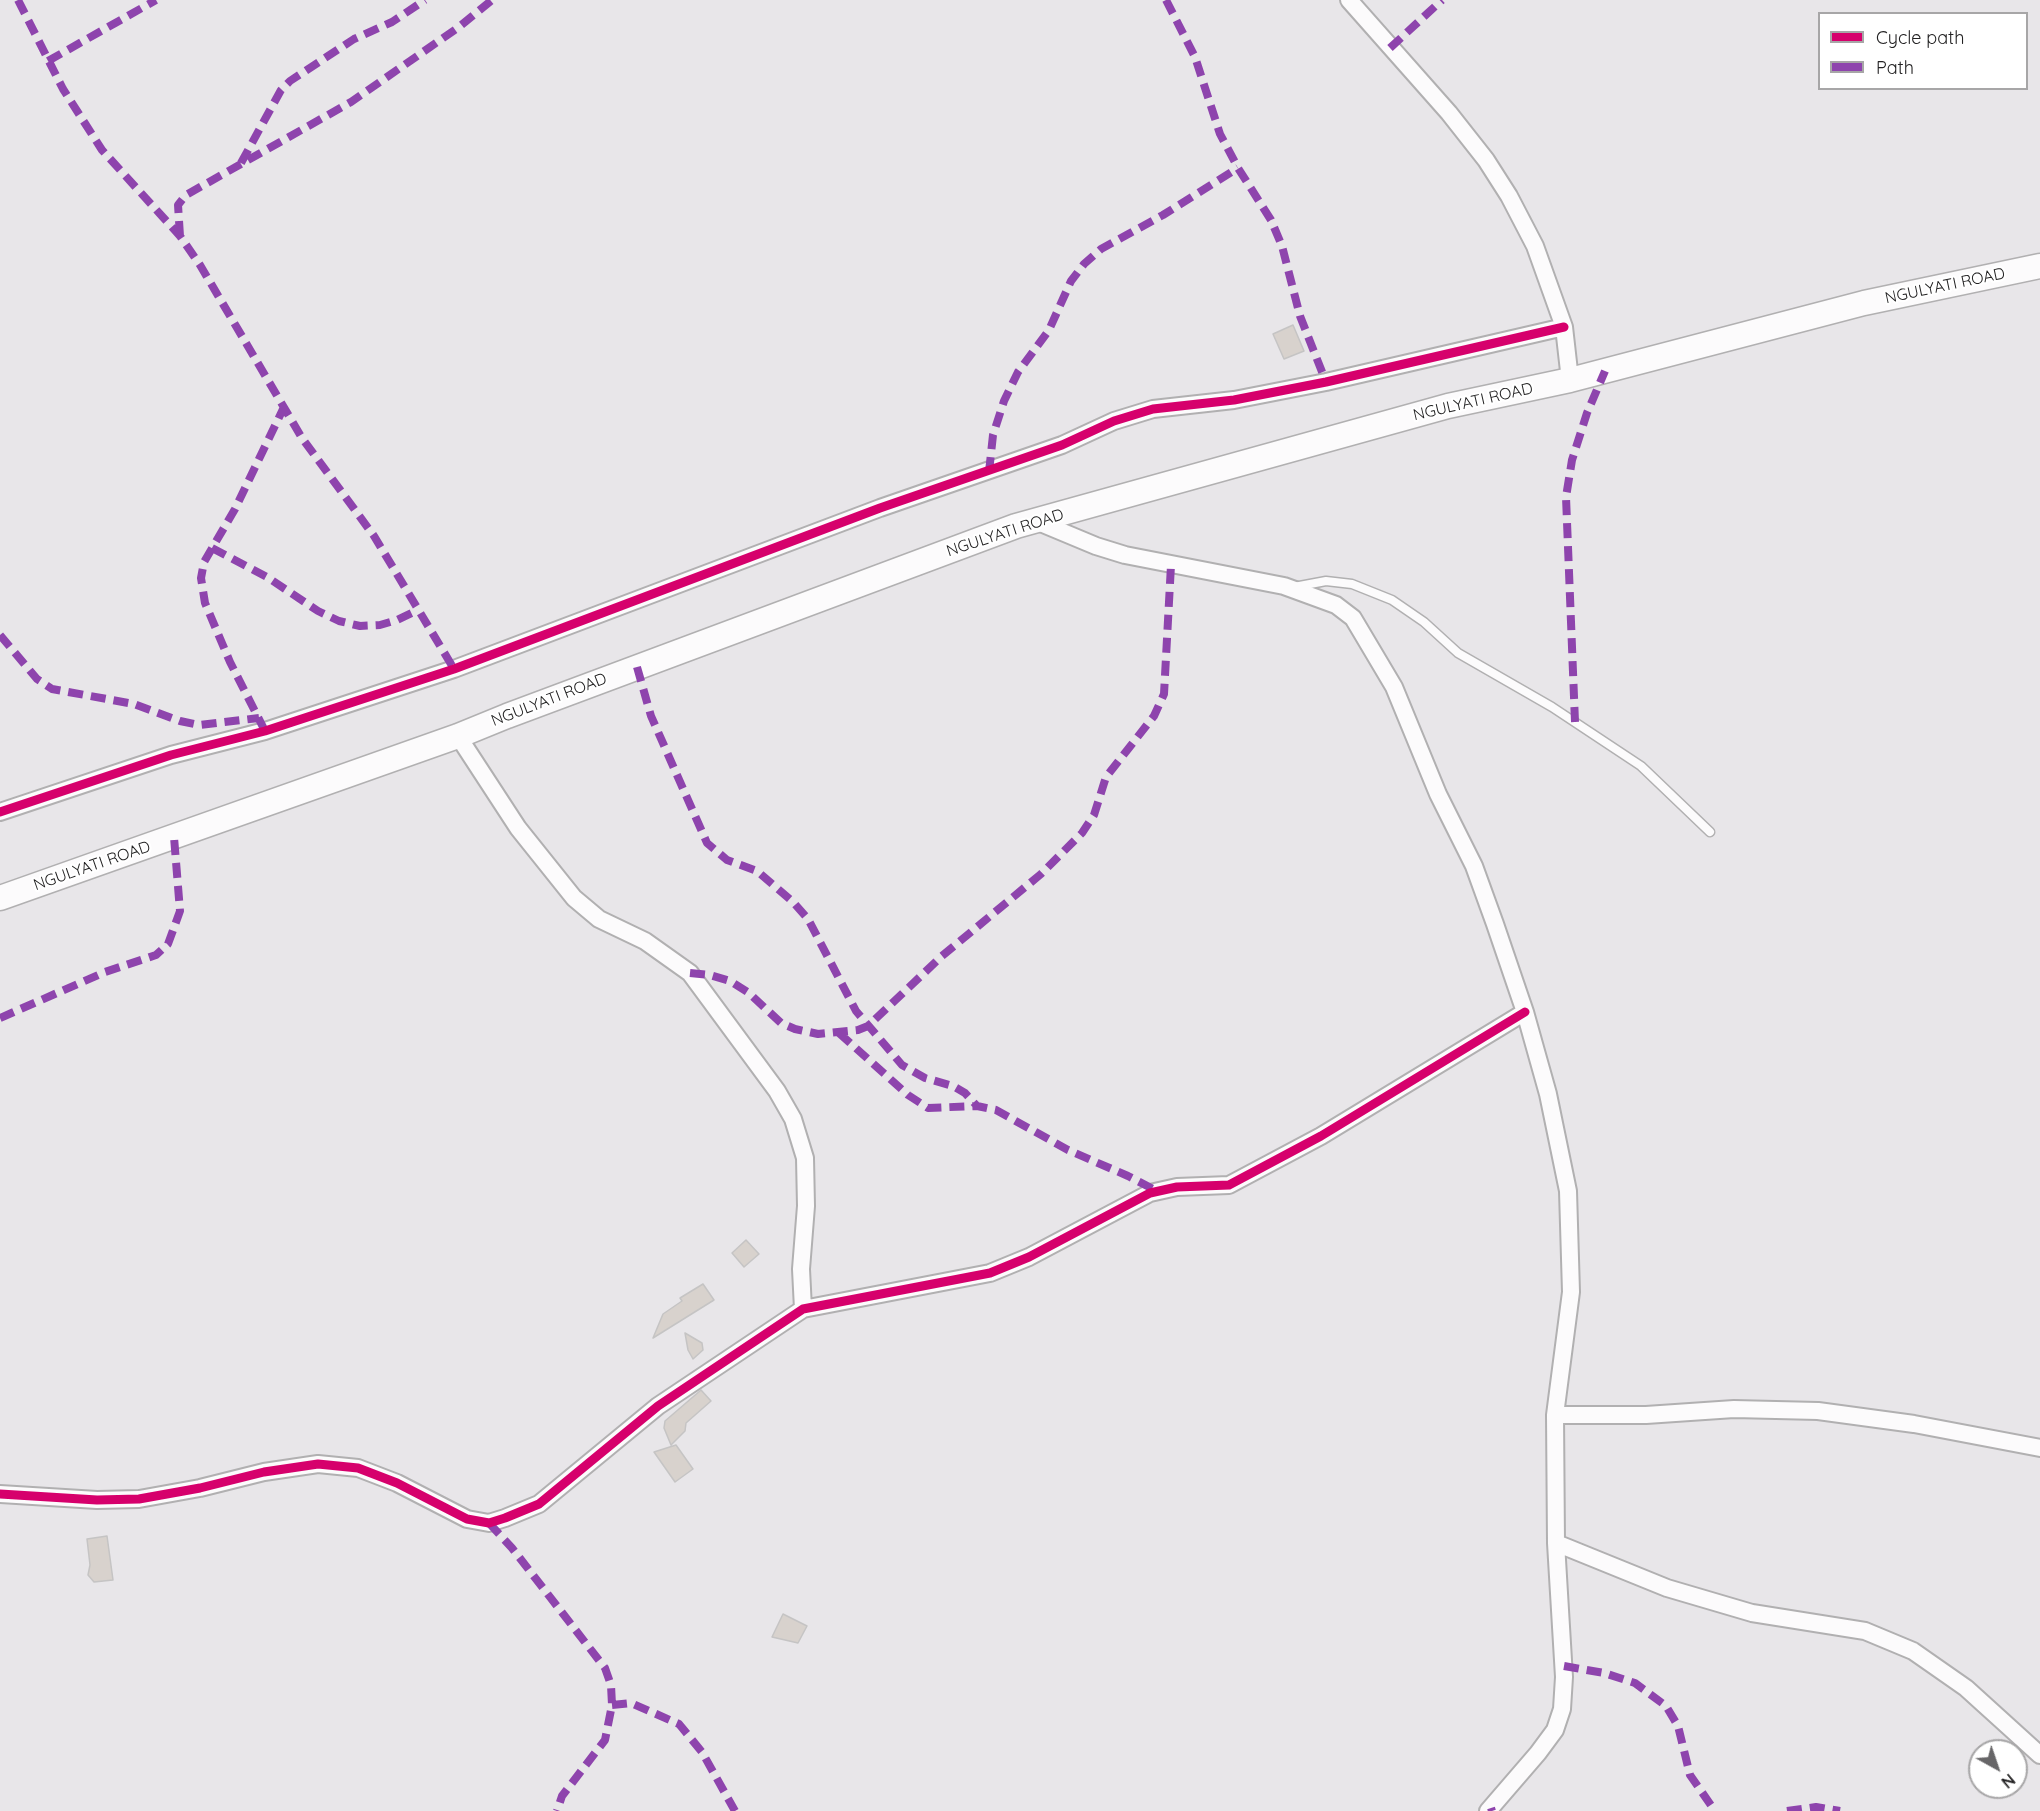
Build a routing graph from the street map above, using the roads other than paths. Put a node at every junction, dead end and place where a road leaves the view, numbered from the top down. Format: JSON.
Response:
{"nodes":[{"id":1,"x":1349,"y":0,"type":"edge"},
{"id":2,"x":2040,"y":266,"type":"edge"},
{"id":3,"x":1564,"y":327,"type":"junction"},
{"id":4,"x":1570,"y":380,"type":"junction"},
{"id":5,"x":1036,"y":521,"type":"junction"},
{"id":6,"x":1289,"y":588,"type":"junction"},
{"id":7,"x":458,"y":736,"type":"junction"},
{"id":8,"x":0,"y":812,"type":"edge"},
{"id":9,"x":1710,"y":832,"type":"dead end"},
{"id":10,"x":0,"y":898,"type":"edge"},
{"id":11,"x":1525,"y":1012,"type":"junction"},
{"id":12,"x":803,"y":1309,"type":"junction"},
{"id":13,"x":1555,"y":1415,"type":"junction"},
{"id":14,"x":2040,"y":1448,"type":"edge"},
{"id":15,"x":0,"y":1494,"type":"edge"},
{"id":16,"x":1556,"y":1543,"type":"junction"},
{"id":17,"x":2040,"y":1755,"type":"edge"},
{"id":18,"x":1488,"y":1811,"type":"edge"}],
"edges":[{"from":1,"to":3,"type":"street"},
{"from":2,"to":4,"type":"main road","name":"NGULYATI ROAD"},
{"from":3,"to":4,"type":"street"},
{"from":3,"to":8,"type":"street"},
{"from":4,"to":5,"type":"main road","name":"NGULYATI ROAD"},
{"from":5,"to":6,"type":"street"},
{"from":5,"to":7,"type":"main road","name":"NGULYATI ROAD"},
{"from":6,"to":9,"type":"lane"},
{"from":6,"to":11,"type":"street"},
{"from":7,"to":10,"type":"main road","name":"NGULYATI ROAD"},
{"from":7,"to":12,"type":"street"},
{"from":11,"to":12,"type":"street"},
{"from":11,"to":13,"type":"street"},
{"from":12,"to":15,"type":"street"},
{"from":13,"to":14,"type":"street"},
{"from":13,"to":16,"type":"street"},
{"from":16,"to":17,"type":"street"},
{"from":16,"to":18,"type":"street"}]}
